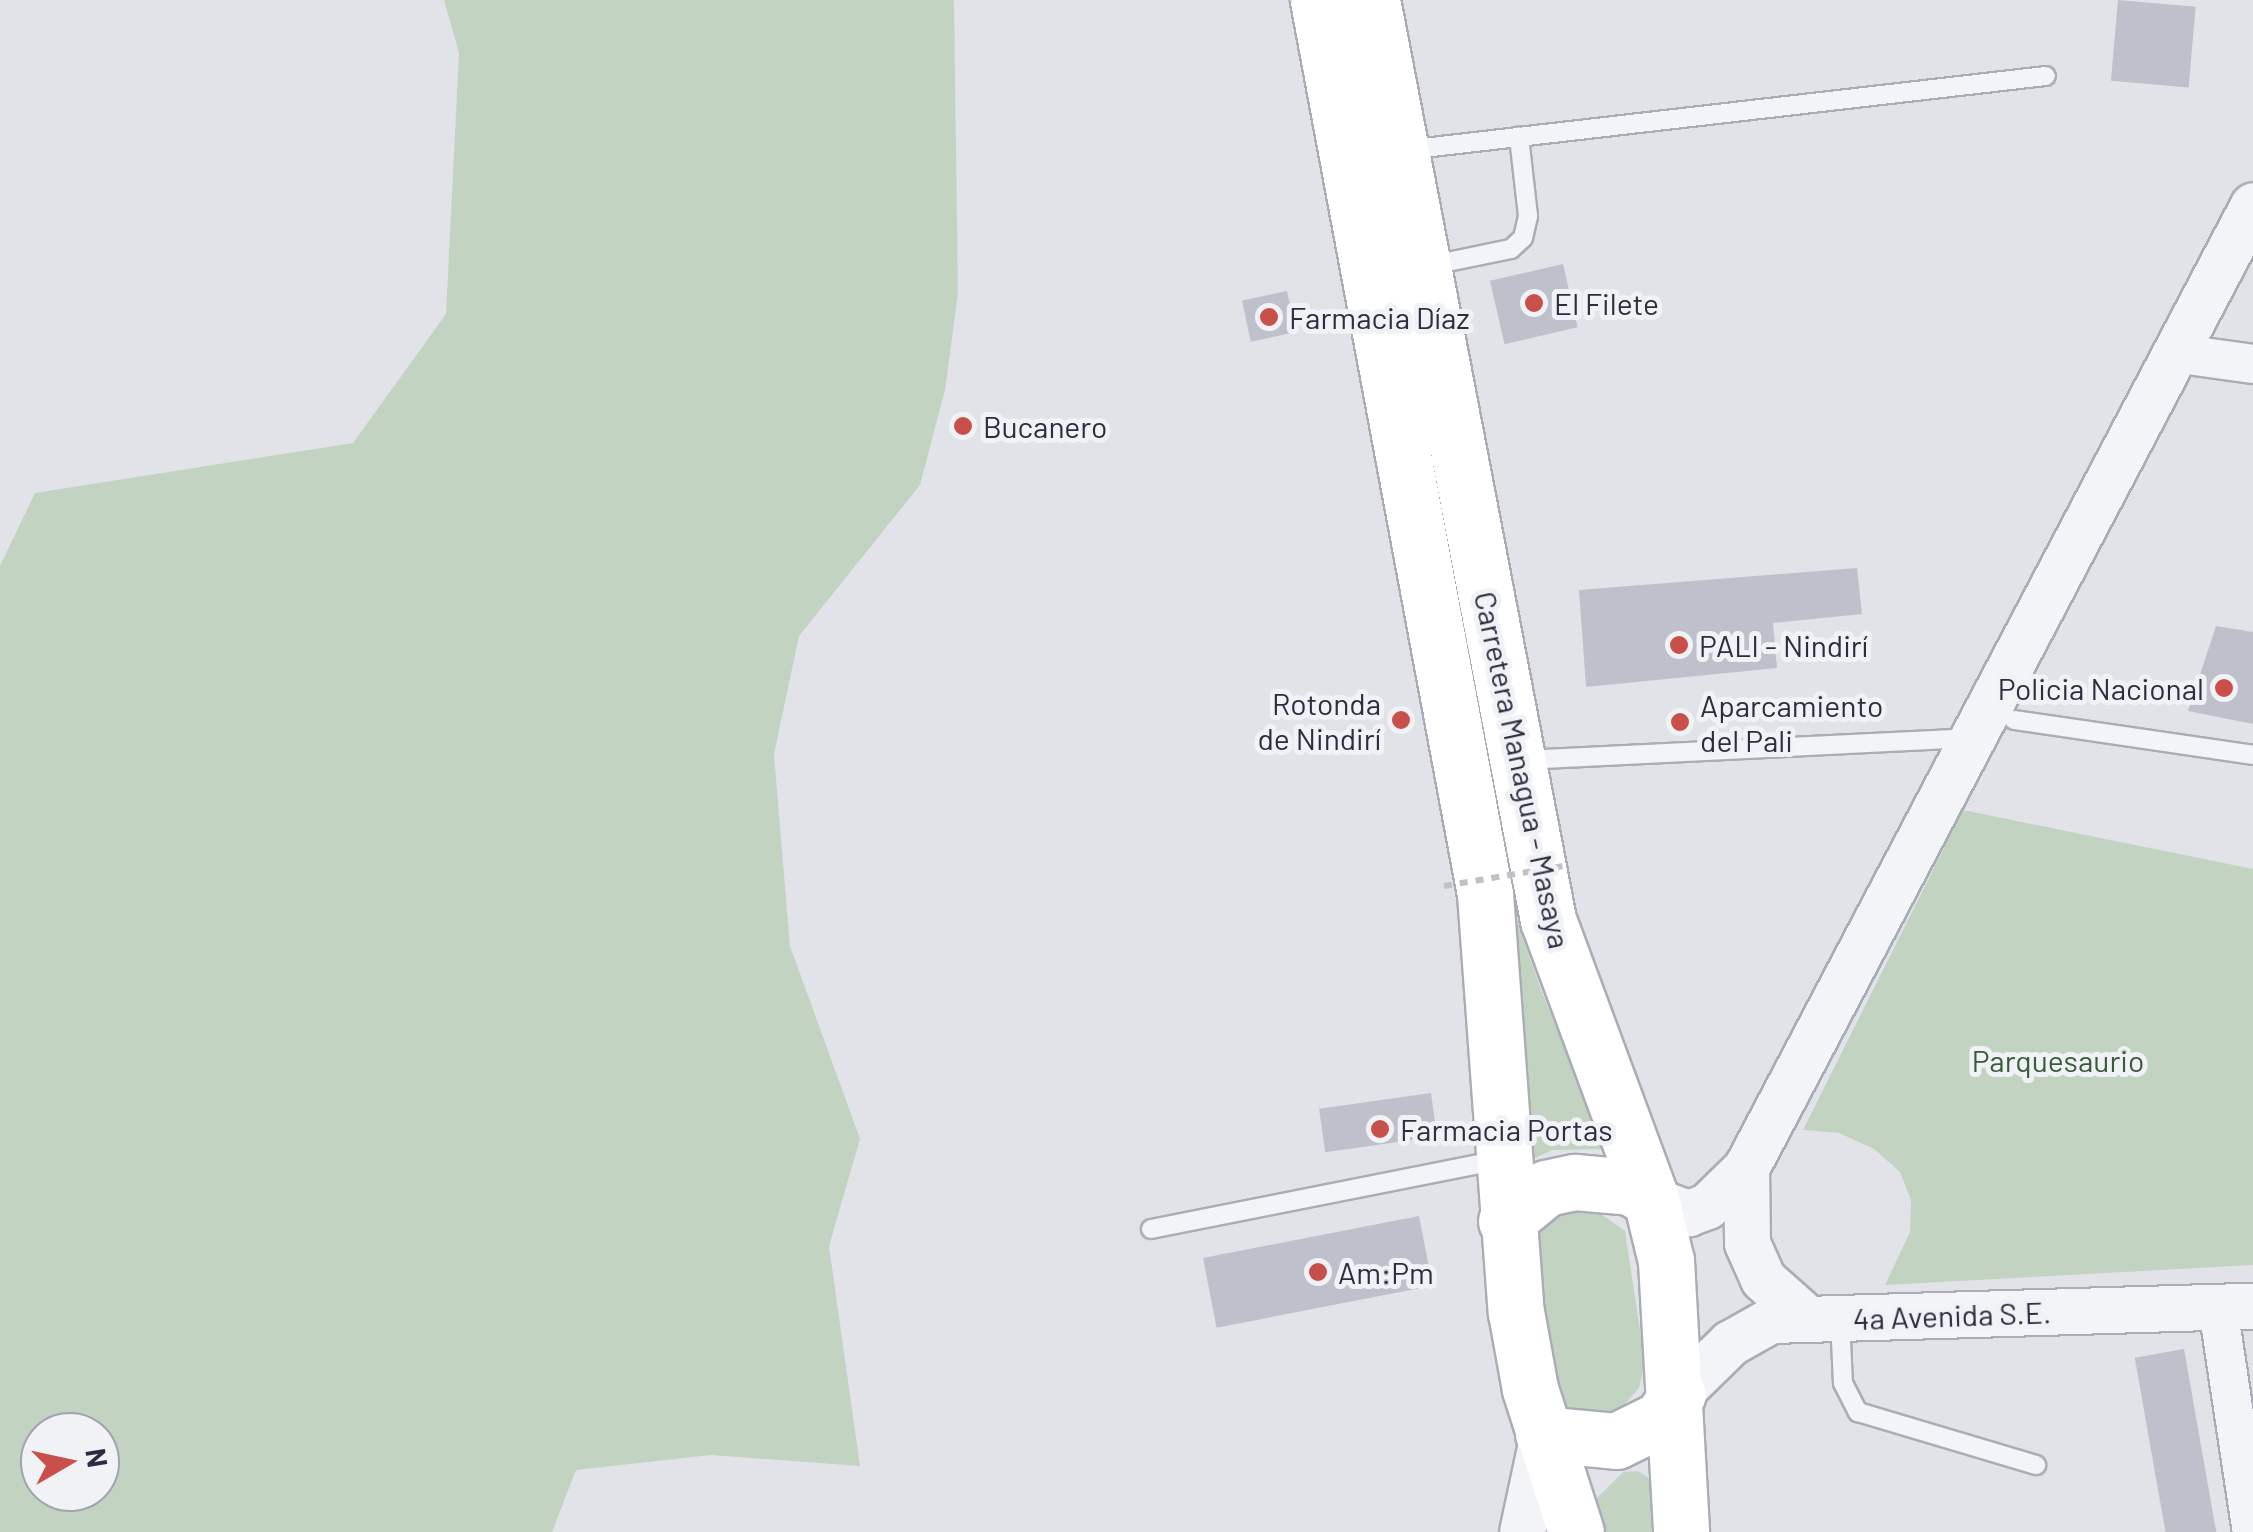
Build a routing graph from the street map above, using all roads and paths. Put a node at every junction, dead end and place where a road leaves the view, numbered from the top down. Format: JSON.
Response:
{"nodes":[{"id":1,"x":1318,"y":0,"type":"edge"},
{"id":2,"x":1372,"y":0,"type":"edge"},
{"id":3,"x":2046,"y":76,"type":"dead end"},
{"id":4,"x":1519,"y":137,"type":"junction"},
{"id":5,"x":1400,"y":150,"type":"junction"},
{"id":6,"x":2253,"y":205,"type":"edge"},
{"id":7,"x":2253,"y":263,"type":"edge"},
{"id":8,"x":1422,"y":266,"type":"junction"},
{"id":9,"x":2188,"y":356,"type":"junction"},
{"id":10,"x":2253,"y":364,"type":"edge"},
{"id":11,"x":1994,"y":729,"type":"junction"},
{"id":12,"x":2253,"y":755,"type":"edge"},
{"id":13,"x":1516,"y":760,"type":"junction"},
{"id":14,"x":1569,"y":866,"type":"dead end"},
{"id":15,"x":1444,"y":886,"type":"dead end"},
{"id":16,"x":1501,"y":1160,"type":"junction"},
{"id":17,"x":1746,"y":1168,"type":"junction"},
{"id":18,"x":1652,"y":1199,"type":"junction"},
{"id":19,"x":1506,"y":1221,"type":"junction"},
{"id":20,"x":1150,"y":1229,"type":"dead end"},
{"id":21,"x":2236,"y":1307,"type":"edge"},
{"id":22,"x":1824,"y":1318,"type":"junction"},
{"id":23,"x":1678,"y":1394,"type":"junction"},
{"id":24,"x":1543,"y":1434,"type":"junction"},
{"id":25,"x":2036,"y":1465,"type":"dead end"},
{"id":26,"x":1522,"y":1532,"type":"edge"},
{"id":27,"x":1576,"y":1532,"type":"edge"},
{"id":28,"x":1681,"y":1532,"type":"edge"},
{"id":29,"x":2252,"y":1532,"type":"edge"}],
"edges":[{"from":1,"to":16,"type":"highway","name":"Carretera Managua - Masaya"},
{"from":2,"to":5,"type":"highway","name":"Carretera Managua - Masaya"},
{"from":3,"to":4,"type":"lane"},
{"from":4,"to":5,"type":"lane"},
{"from":4,"to":8,"type":"lane"},
{"from":5,"to":8,"type":"highway","name":"Carretera Managua - Masaya"},
{"from":6,"to":9,"type":"street"},
{"from":7,"to":9,"type":"street"},
{"from":8,"to":13,"type":"highway","name":"Carretera Managua - Masaya"},
{"from":9,"to":10,"type":"street"},
{"from":9,"to":11,"type":"street"},
{"from":11,"to":12,"type":"lane"},
{"from":11,"to":13,"type":"lane"},
{"from":11,"to":17,"type":"street"},
{"from":13,"to":18,"type":"highway","name":"Carretera Managua - Masaya"},
{"from":14,"to":15,"type":"path","bridge":true},
{"from":16,"to":19,"type":"highway","name":"Carretera Managua - Masaya"},
{"from":16,"to":20,"type":"lane"},
{"from":17,"to":18,"type":"street"},
{"from":17,"to":22,"type":"street"},
{"from":18,"to":19,"type":"highway"},
{"from":18,"to":23,"type":"highway","name":"Carretera Managua - Masaya"},
{"from":19,"to":24,"type":"highway","name":"Carretera Managua - Masaya"},
{"from":21,"to":22,"type":"street","name":"4a Avenida S.E."},
{"from":21,"to":29,"type":"street"},
{"from":22,"to":23,"type":"street","name":"4a Avenida S.E."},
{"from":22,"to":25,"type":"lane"},
{"from":23,"to":24,"type":"highway"},
{"from":23,"to":28,"type":"highway","name":"Carretera Managua - Masaya"},
{"from":24,"to":26,"type":"street"},
{"from":24,"to":27,"type":"highway","name":"Carretera Managua - Masaya"}]}
